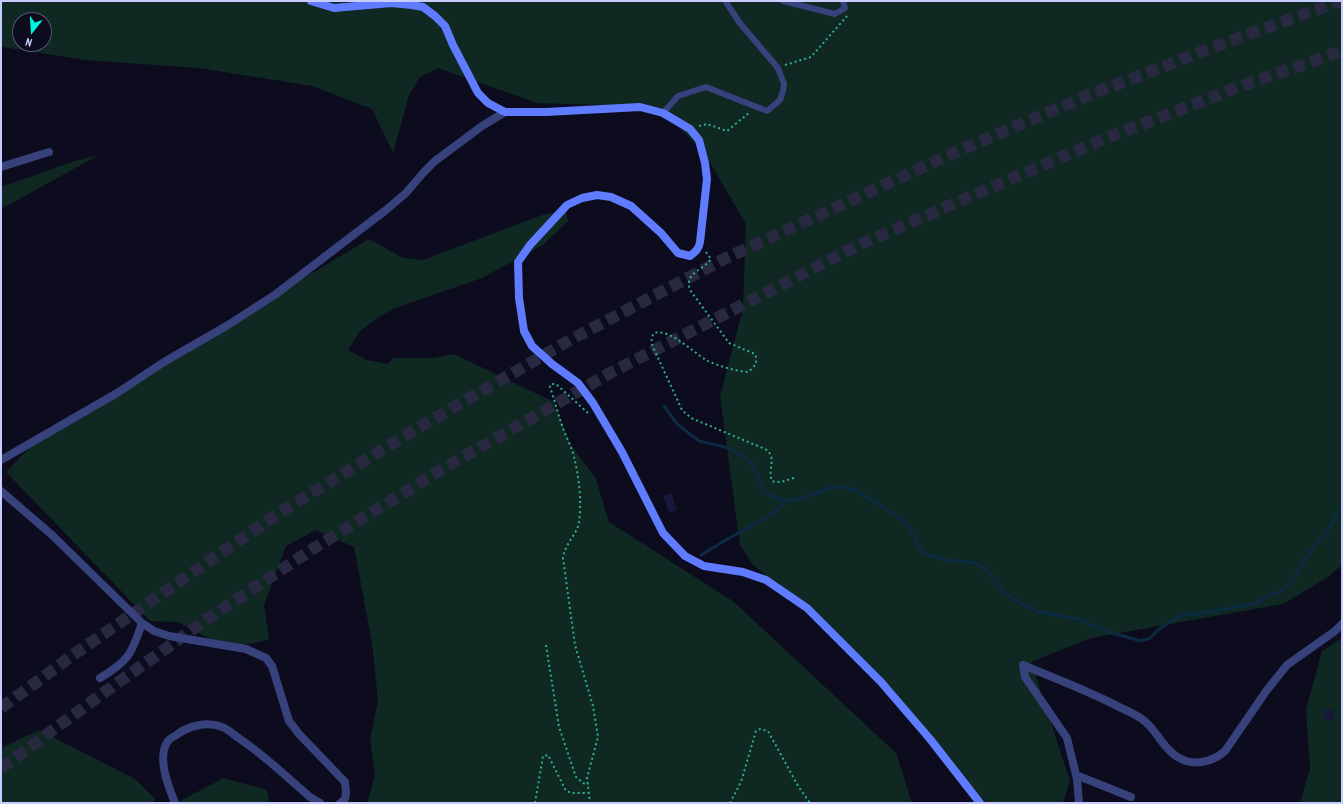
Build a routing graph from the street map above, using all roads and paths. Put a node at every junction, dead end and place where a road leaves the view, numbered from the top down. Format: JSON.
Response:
{"nodes":[{"id":1,"x":311,"y":1,"type":"edge"},
{"id":2,"x":727,"y":1,"type":"edge"},
{"id":3,"x":783,"y":1,"type":"edge"},
{"id":4,"x":842,"y":1,"type":"edge"},
{"id":5,"x":850,"y":11,"type":"dead end"},
{"id":6,"x":778,"y":68,"type":"junction"},
{"id":7,"x":756,"y":108,"type":"junction"},
{"id":8,"x":505,"y":112,"type":"junction"},
{"id":9,"x":663,"y":113,"type":"junction"},
{"id":10,"x":690,"y":129,"type":"junction"},
{"id":11,"x":49,"y":152,"type":"dead end"},
{"id":12,"x":1,"y":166,"type":"edge"},
{"id":13,"x":700,"y":242,"type":"junction"},
{"id":14,"x":604,"y":423,"type":"junction"},
{"id":15,"x":1,"y":460,"type":"edge"},
{"id":16,"x":794,"y":478,"type":"dead end"},
{"id":17,"x":1,"y":491,"type":"edge"},
{"id":18,"x":142,"y":623,"type":"junction"},
{"id":19,"x":1342,"y":624,"type":"edge"},
{"id":20,"x":546,"y":645,"type":"dead end"},
{"id":21,"x":100,"y":678,"type":"dead end"},
{"id":22,"x":1076,"y":775,"type":"junction"},
{"id":23,"x":588,"y":785,"type":"junction"},
{"id":24,"x":589,"y":793,"type":"junction"},
{"id":25,"x":1131,"y":797,"type":"dead end"},
{"id":26,"x":175,"y":803,"type":"edge"},
{"id":27,"x":320,"y":803,"type":"edge"},
{"id":28,"x":340,"y":803,"type":"edge"},
{"id":29,"x":535,"y":803,"type":"edge"},
{"id":30,"x":590,"y":803,"type":"edge"},
{"id":31,"x":730,"y":803,"type":"edge"},
{"id":32,"x":810,"y":803,"type":"edge"},
{"id":33,"x":980,"y":803,"type":"edge"},
{"id":34,"x":1078,"y":803,"type":"edge"}],
"edges":[{"from":1,"to":8,"type":"street"},
{"from":2,"to":6,"type":"lane"},
{"from":3,"to":4,"type":"lane"},
{"from":5,"to":6,"type":"path"},
{"from":6,"to":7,"type":"lane"},
{"from":7,"to":9,"type":"lane"},
{"from":7,"to":10,"type":"path"},
{"from":8,"to":9,"type":"street"},
{"from":8,"to":15,"type":"street"},
{"from":9,"to":10,"type":"street"},
{"from":10,"to":13,"type":"street"},
{"from":11,"to":12,"type":"street"},
{"from":13,"to":14,"type":"street"},
{"from":13,"to":16,"type":"path"},
{"from":14,"to":23,"type":"path"},
{"from":14,"to":33,"type":"street"},
{"from":17,"to":18,"type":"street"},
{"from":18,"to":21,"type":"street"},
{"from":18,"to":28,"type":"street"},
{"from":19,"to":22,"type":"street"},
{"from":20,"to":23,"type":"path"},
{"from":22,"to":25,"type":"street"},
{"from":22,"to":34,"type":"street"},
{"from":23,"to":24,"type":"path"},
{"from":24,"to":29,"type":"path"},
{"from":24,"to":30,"type":"path"},
{"from":26,"to":27,"type":"street"},
{"from":31,"to":32,"type":"path"}]}
